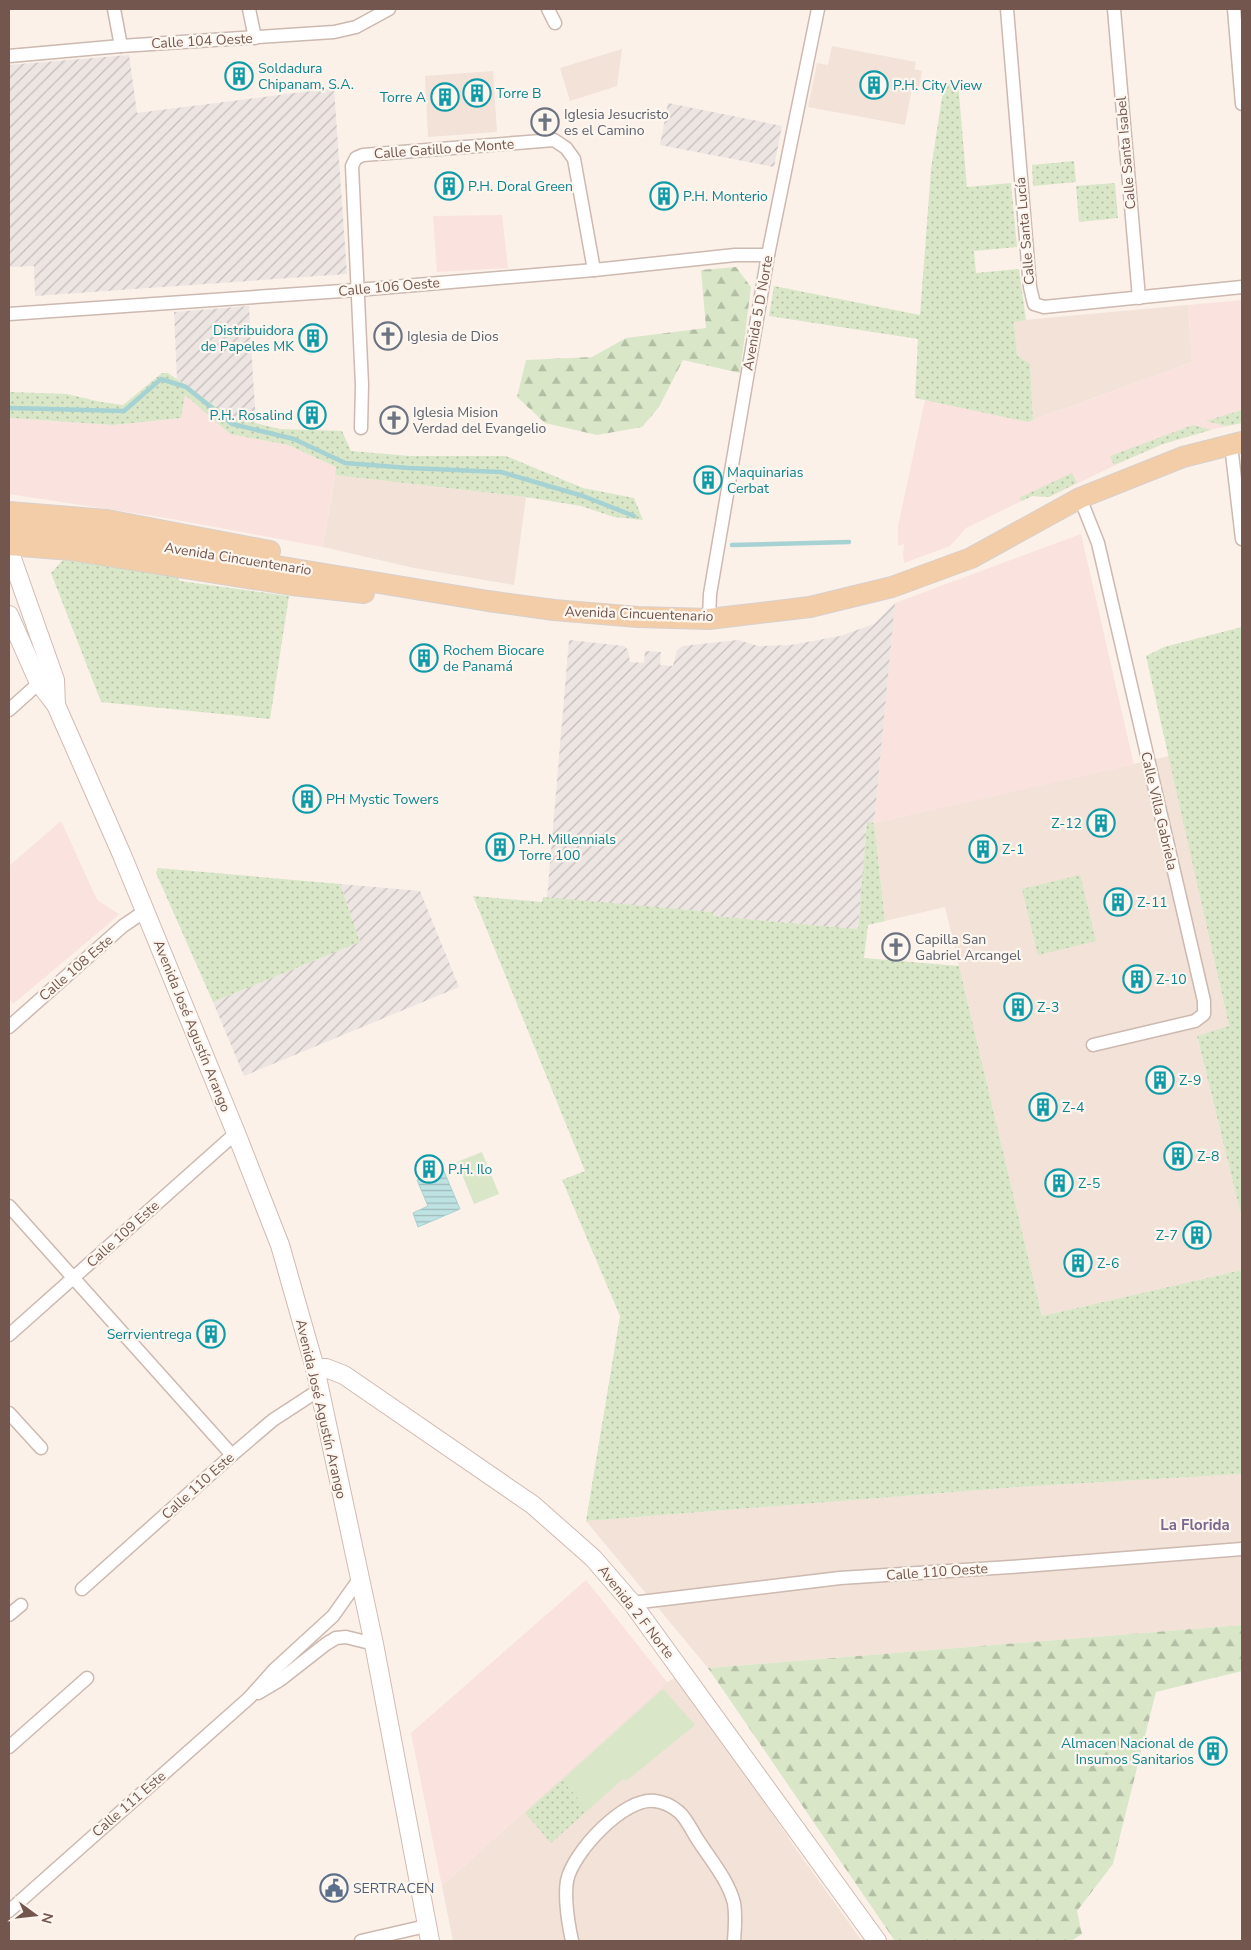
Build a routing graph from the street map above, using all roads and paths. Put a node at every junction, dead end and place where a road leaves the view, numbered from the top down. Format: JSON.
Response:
{"nodes":[{"id":1,"x":114,"y":9,"type":"edge"},
{"id":2,"x":249,"y":9,"type":"edge"},
{"id":3,"x":389,"y":9,"type":"edge"},
{"id":4,"x":548,"y":9,"type":"edge"},
{"id":5,"x":818,"y":9,"type":"edge"},
{"id":6,"x":1007,"y":9,"type":"edge"},
{"id":7,"x":1114,"y":9,"type":"edge"},
{"id":8,"x":1234,"y":9,"type":"edge"},
{"id":9,"x":555,"y":23,"type":"dead end"},
{"id":10,"x":256,"y":38,"type":"junction"},
{"id":11,"x":121,"y":46,"type":"junction"},
{"id":12,"x":9,"y":56,"type":"edge"},
{"id":13,"x":1242,"y":104,"type":"edge"},
{"id":14,"x":768,"y":255,"type":"junction"},
{"id":15,"x":594,"y":270,"type":"junction"},
{"id":16,"x":1242,"y":287,"type":"edge"},
{"id":17,"x":357,"y":290,"type":"junction"},
{"id":18,"x":1139,"y":298,"type":"junction"},
{"id":19,"x":9,"y":314,"type":"edge"},
{"id":20,"x":361,"y":428,"type":"dead end"},
{"id":21,"x":1237,"y":444,"type":"edge"},
{"id":22,"x":1080,"y":498,"type":"junction"},
{"id":23,"x":9,"y":512,"type":"edge"},
{"id":24,"x":9,"y":530,"type":"edge"},
{"id":25,"x":1242,"y":539,"type":"edge"},
{"id":26,"x":9,"y":544,"type":"edge"},
{"id":27,"x":9,"y":550,"type":"edge"},
{"id":28,"x":423,"y":590,"type":"junction"},
{"id":29,"x":9,"y":615,"type":"edge"},
{"id":30,"x":709,"y":619,"type":"junction"},
{"id":31,"x":39,"y":683,"type":"junction"},
{"id":32,"x":56,"y":705,"type":"junction"},
{"id":33,"x":9,"y":710,"type":"edge"},
{"id":34,"x":145,"y":911,"type":"junction"},
{"id":35,"x":9,"y":1027,"type":"edge"},
{"id":36,"x":1093,"y":1045,"type":"dead end"},
{"id":37,"x":236,"y":1133,"type":"junction"},
{"id":38,"x":9,"y":1206,"type":"edge"},
{"id":39,"x":73,"y":1279,"type":"junction"},
{"id":40,"x":9,"y":1335,"type":"edge"},
{"id":41,"x":315,"y":1368,"type":"junction"},
{"id":42,"x":319,"y":1390,"type":"junction"},
{"id":43,"x":9,"y":1412,"type":"edge"},
{"id":44,"x":41,"y":1448,"type":"dead end"},
{"id":45,"x":232,"y":1455,"type":"junction"},
{"id":46,"x":1242,"y":1549,"type":"edge"},
{"id":47,"x":360,"y":1578,"type":"junction"},
{"id":48,"x":82,"y":1589,"type":"dead end"},
{"id":49,"x":632,"y":1604,"type":"junction"},
{"id":50,"x":21,"y":1605,"type":"dead end"},
{"id":51,"x":9,"y":1615,"type":"edge"},
{"id":52,"x":374,"y":1644,"type":"junction"},
{"id":53,"x":87,"y":1678,"type":"dead end"},
{"id":54,"x":249,"y":1698,"type":"junction"},
{"id":55,"x":9,"y":1747,"type":"edge"},
{"id":56,"x":9,"y":1911,"type":"edge"},
{"id":57,"x":428,"y":1933,"type":"edge"},
{"id":58,"x":361,"y":1941,"type":"edge"},
{"id":59,"x":572,"y":1941,"type":"edge"},
{"id":60,"x":734,"y":1941,"type":"edge"},
{"id":61,"x":877,"y":1941,"type":"edge"}],
"edges":[{"from":1,"to":11,"type":"street"},
{"from":2,"to":10,"type":"street"},
{"from":3,"to":10,"type":"street","name":"Calle 104 Oeste"},
{"from":4,"to":9,"type":"street"},
{"from":5,"to":14,"type":"street","name":"Avenida 5 D Norte"},
{"from":6,"to":18,"type":"street","name":"Calle Santa Lucía"},
{"from":7,"to":18,"type":"street","name":"Calle Santa Isabel"},
{"from":8,"to":13,"type":"street"},
{"from":10,"to":11,"type":"street","name":"Calle 104 Oeste"},
{"from":11,"to":12,"type":"street","name":"Calle 104 Oeste"},
{"from":14,"to":15,"type":"street","name":"Calle 106 Oeste"},
{"from":14,"to":30,"type":"street","name":"Avenida 5 D Norte"},
{"from":15,"to":17,"type":"street","name":"Calle 106 Oeste"},
{"from":15,"to":17,"type":"street","name":"Calle Gatillo de Monte"},
{"from":16,"to":18,"type":"street","name":"Calle Santa Lucía"},
{"from":17,"to":19,"type":"street","name":"Calle 106 Oeste"},
{"from":17,"to":20,"type":"street","name":"Calle Gatillo de Monte"},
{"from":21,"to":22,"type":"main road","name":"Avenida Cincuentenario"},
{"from":21,"to":25,"type":"street"},
{"from":22,"to":30,"type":"main road","name":"Avenida Cincuentenario"},
{"from":22,"to":36,"type":"street","name":"Calle Villa Gabriela"},
{"from":23,"to":28,"type":"main road"},
{"from":24,"to":28,"type":"main road","name":"Avenida Cincuentenario"},
{"from":26,"to":28,"type":"main road"},
{"from":27,"to":32,"type":"main road","name":"Avenida José Agustín Arango"},
{"from":28,"to":30,"type":"main road","name":"Avenida Cincuentenario"},
{"from":29,"to":31,"type":"main road","name":"Avenida José Agustín Arango"},
{"from":31,"to":32,"type":"main road","name":"Avenida José Agustín Arango"},
{"from":31,"to":33,"type":"street"},
{"from":32,"to":34,"type":"main road","name":"Avenida José Agustín Arango"},
{"from":34,"to":35,"type":"street","name":"Calle 108 Este"},
{"from":34,"to":37,"type":"main road","name":"Avenida José Agustín Arango"},
{"from":37,"to":39,"type":"street","name":"Calle 109 Este"},
{"from":37,"to":41,"type":"main road","name":"Avenida José Agustín Arango"},
{"from":38,"to":39,"type":"street"},
{"from":39,"to":40,"type":"street","name":"Calle 109 Este"},
{"from":39,"to":45,"type":"street"},
{"from":41,"to":42,"type":"main road","name":"Avenida José Agustín Arango"},
{"from":41,"to":49,"type":"main road","name":"Avenida 2 F Norte"},
{"from":42,"to":45,"type":"street","name":"Calle 110 Este"},
{"from":42,"to":47,"type":"main road","name":"Avenida José Agustín Arango"},
{"from":43,"to":44,"type":"street"},
{"from":45,"to":48,"type":"street","name":"Calle 110 Este"},
{"from":46,"to":49,"type":"street","name":"Calle 110 Oeste"},
{"from":47,"to":52,"type":"main road","name":"Avenida José Agustín Arango"},
{"from":47,"to":54,"type":"street","name":"Calle 111 Este"},
{"from":49,"to":61,"type":"main road","name":"Avenida 2 F Norte"},
{"from":50,"to":51,"type":"street"},
{"from":52,"to":54,"type":"street","name":"Calle 111 Este"},
{"from":52,"to":57,"type":"main road","name":"Avenida José Agustín Arango"},
{"from":53,"to":55,"type":"street"},
{"from":54,"to":56,"type":"street","name":"Calle 111 Este"},
{"from":57,"to":58,"type":"street"},
{"from":59,"to":60,"type":"street"}]}
